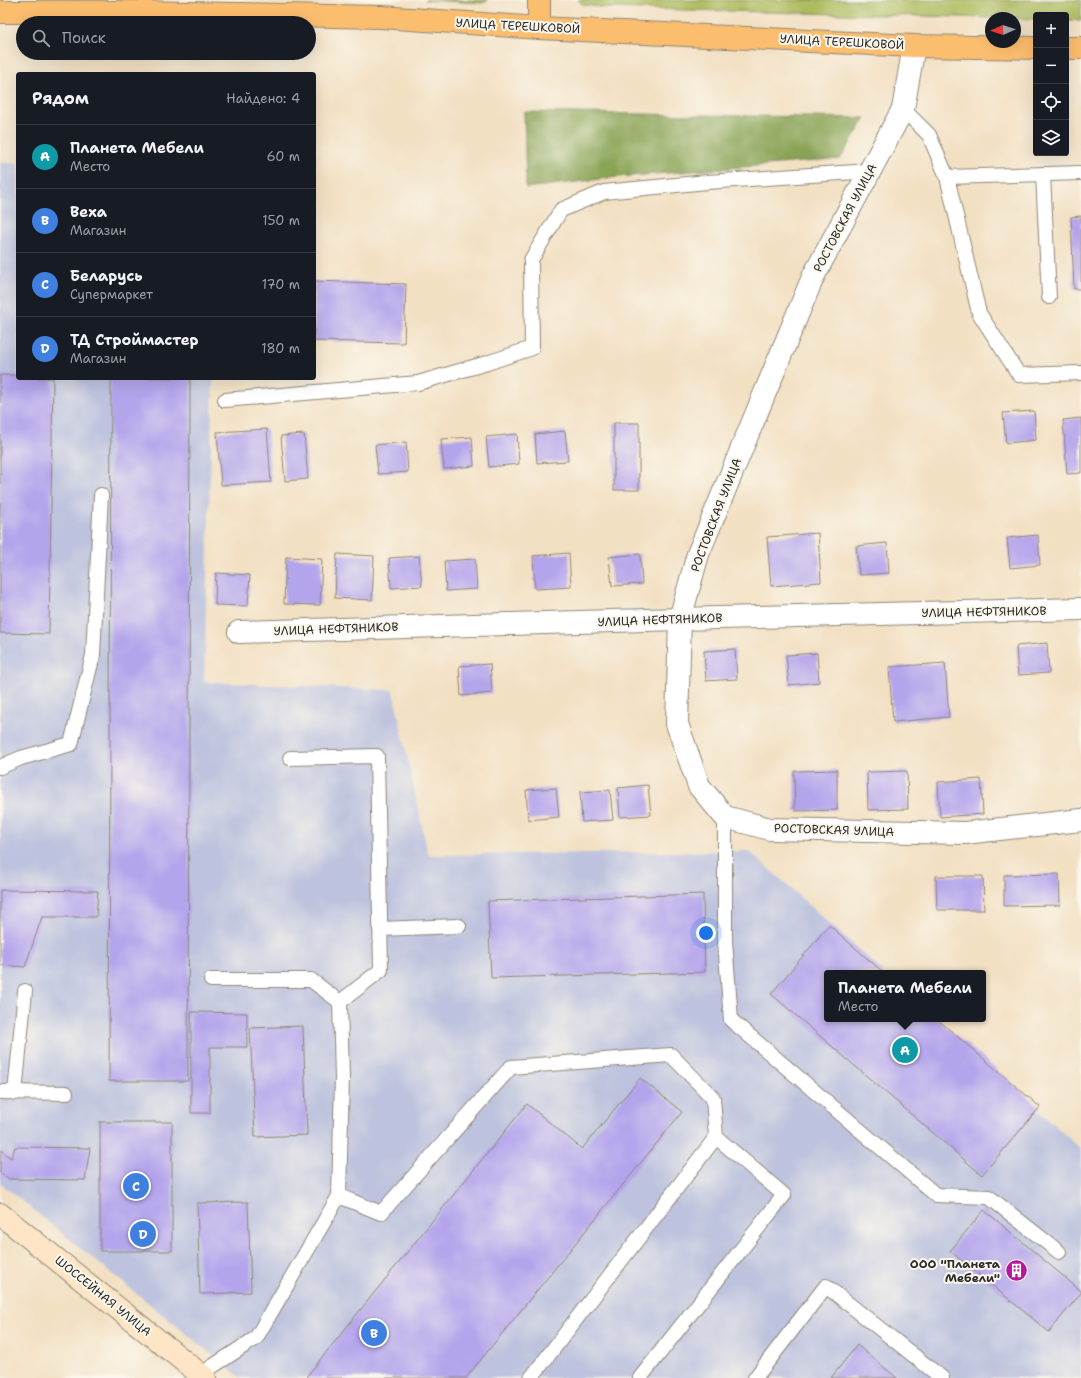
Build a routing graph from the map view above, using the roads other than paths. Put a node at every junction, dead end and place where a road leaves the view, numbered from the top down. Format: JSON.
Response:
{"nodes":[{"id":1,"x":539,"y":0,"type":"edge"},
{"id":2,"x":0,"y":12,"type":"edge"},
{"id":3,"x":539,"y":28,"type":"junction"},
{"id":4,"x":914,"y":46,"type":"junction"},
{"id":5,"x":1033,"y":48,"type":"edge"},
{"id":6,"x":1069,"y":48,"type":"edge"},
{"id":7,"x":1081,"y":48,"type":"edge"},
{"id":8,"x":903,"y":110,"type":"junction"},
{"id":9,"x":870,"y":171,"type":"junction"},
{"id":10,"x":1081,"y":173,"type":"edge"},
{"id":11,"x":1043,"y":174,"type":"junction"},
{"id":12,"x":947,"y":177,"type":"junction"},
{"id":13,"x":1049,"y":297,"type":"dead end"},
{"id":14,"x":1081,"y":373,"type":"edge"},
{"id":15,"x":225,"y":400,"type":"dead end"},
{"id":16,"x":101,"y":495,"type":"dead end"},
{"id":17,"x":1081,"y":609,"type":"edge"},
{"id":18,"x":680,"y":619,"type":"junction"},
{"id":19,"x":239,"y":632,"type":"dead end"},
{"id":20,"x":290,"y":758,"type":"dead end"},
{"id":21,"x":0,"y":767,"type":"edge"},
{"id":22,"x":725,"y":817,"type":"junction"},
{"id":23,"x":1081,"y":820,"type":"edge"},
{"id":24,"x":459,"y":926,"type":"dead end"},
{"id":25,"x":380,"y":929,"type":"junction"},
{"id":26,"x":211,"y":980,"type":"dead end"},
{"id":27,"x":25,"y":991,"type":"dead end"},
{"id":28,"x":340,"y":1002,"type":"junction"},
{"id":29,"x":0,"y":1092,"type":"edge"},
{"id":30,"x":15,"y":1092,"type":"junction"},
{"id":31,"x":66,"y":1093,"type":"dead end"},
{"id":32,"x":716,"y":1137,"type":"junction"},
{"id":33,"x":340,"y":1196,"type":"junction"},
{"id":34,"x":0,"y":1214,"type":"edge"},
{"id":35,"x":1059,"y":1252,"type":"dead end"},
{"id":36,"x":203,"y":1376,"type":"edge"},
{"id":37,"x":530,"y":1378,"type":"edge"},
{"id":38,"x":640,"y":1378,"type":"edge"},
{"id":39,"x":755,"y":1378,"type":"edge"},
{"id":40,"x":942,"y":1378,"type":"edge"}],
"edges":[{"from":1,"to":3,"type":"main road"},
{"from":2,"to":3,"type":"main road","name":"УЛИЦА ТЕРЕШКОВОЙ"},
{"from":3,"to":4,"type":"main road","name":"УЛИЦА ТЕРЕШКОВОЙ"},
{"from":4,"to":5,"type":"main road","name":"УЛИЦА ТЕРЕШКОВОЙ"},
{"from":4,"to":8,"type":"street","name":"РОСТОВСКАЯ УЛИЦА"},
{"from":6,"to":7,"type":"main road"},
{"from":8,"to":9,"type":"street","name":"РОСТОВСКАЯ УЛИЦА"},
{"from":8,"to":12,"type":"lane"},
{"from":9,"to":15,"type":"lane"},
{"from":9,"to":18,"type":"street","name":"РОСТОВСКАЯ УЛИЦА"},
{"from":10,"to":11,"type":"lane"},
{"from":11,"to":12,"type":"lane"},
{"from":11,"to":13,"type":"lane"},
{"from":12,"to":14,"type":"lane"},
{"from":16,"to":21,"type":"lane"},
{"from":17,"to":18,"type":"street","name":"УЛИЦА НЕФТЯНИКОВ"},
{"from":18,"to":19,"type":"street","name":"УЛИЦА НЕФТЯНИКОВ"},
{"from":18,"to":22,"type":"street","name":"РОСТОВСКАЯ УЛИЦА"},
{"from":20,"to":25,"type":"lane"},
{"from":22,"to":23,"type":"street","name":"РОСТОВСКАЯ УЛИЦА"},
{"from":22,"to":35,"type":"lane"},
{"from":24,"to":25,"type":"lane"},
{"from":25,"to":28,"type":"lane"},
{"from":26,"to":28,"type":"lane"},
{"from":27,"to":30,"type":"lane"},
{"from":28,"to":33,"type":"lane"},
{"from":29,"to":30,"type":"lane"},
{"from":30,"to":31,"type":"lane"},
{"from":32,"to":33,"type":"lane"},
{"from":32,"to":37,"type":"lane"},
{"from":32,"to":38,"type":"lane"},
{"from":33,"to":36,"type":"lane"},
{"from":34,"to":36,"type":"street","name":"ШОССЕЙНАЯ УЛИЦА"},
{"from":39,"to":40,"type":"lane"}]}
